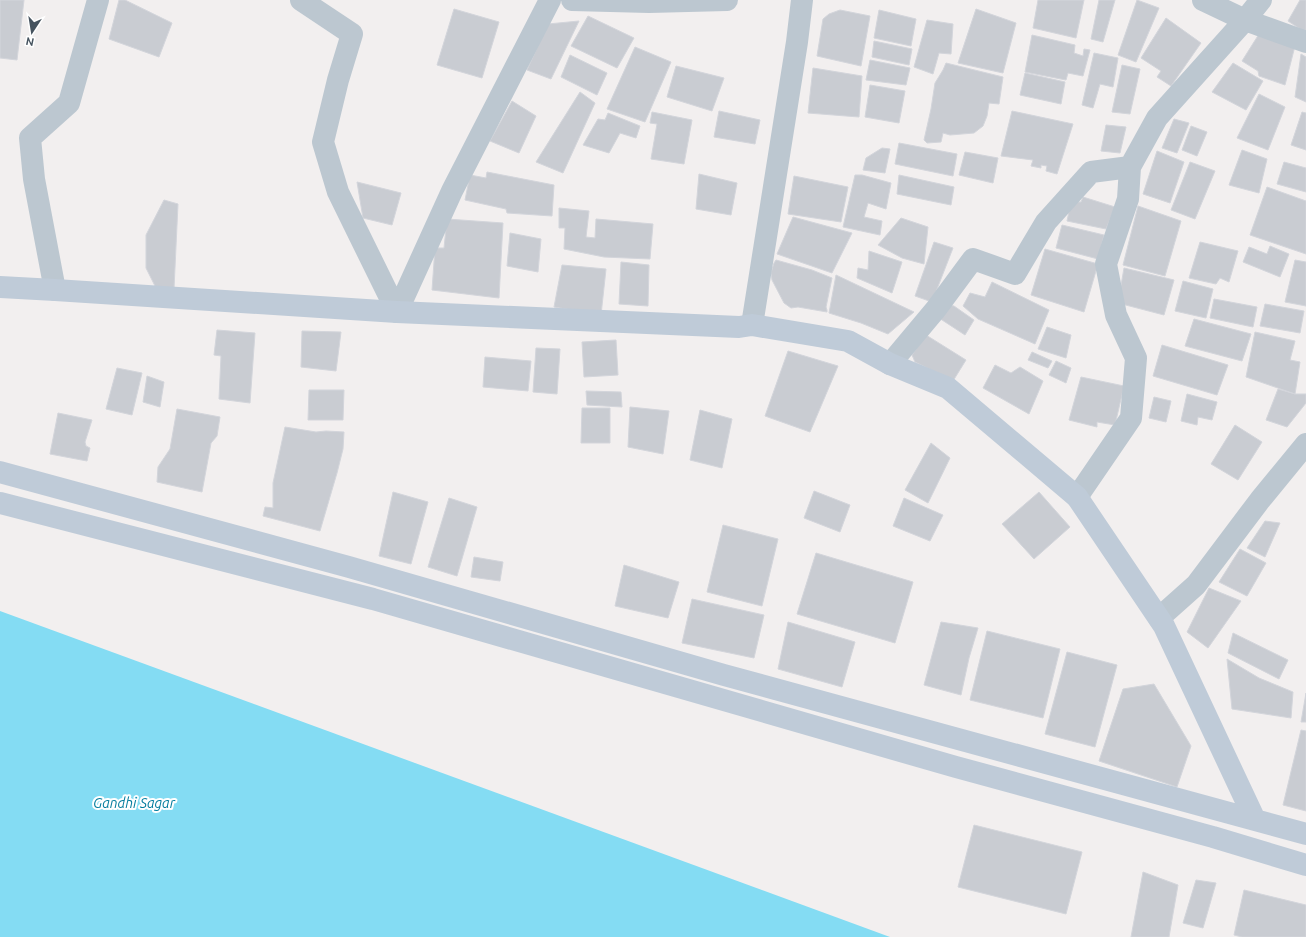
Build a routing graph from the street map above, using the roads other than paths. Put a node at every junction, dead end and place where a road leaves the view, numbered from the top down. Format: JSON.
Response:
{"nodes":[{"id":1,"x":98,"y":0,"type":"edge"},
{"id":2,"x":301,"y":0,"type":"edge"},
{"id":3,"x":550,"y":0,"type":"edge"},
{"id":4,"x":572,"y":0,"type":"edge"},
{"id":5,"x":728,"y":0,"type":"edge"},
{"id":6,"x":802,"y":0,"type":"edge"},
{"id":7,"x":1203,"y":0,"type":"edge"},
{"id":8,"x":1261,"y":0,"type":"edge"},
{"id":9,"x":1245,"y":20,"type":"junction"},
{"id":10,"x":1306,"y":42,"type":"edge"},
{"id":11,"x":1130,"y":167,"type":"junction"},
{"id":12,"x":0,"y":287,"type":"edge"},
{"id":13,"x":55,"y":290,"type":"junction"},
{"id":14,"x":397,"y":312,"type":"junction"},
{"id":15,"x":752,"y":325,"type":"junction"},
{"id":16,"x":890,"y":364,"type":"junction"},
{"id":17,"x":1306,"y":444,"type":"edge"},
{"id":18,"x":0,"y":472,"type":"edge"},
{"id":19,"x":1076,"y":497,"type":"junction"},
{"id":20,"x":0,"y":504,"type":"edge"},
{"id":21,"x":1159,"y":618,"type":"junction"},
{"id":22,"x":1255,"y":820,"type":"junction"},
{"id":23,"x":1306,"y":834,"type":"edge"},
{"id":24,"x":1306,"y":865,"type":"edge"}],
"edges":[{"from":1,"to":13,"type":"street"},
{"from":2,"to":14,"type":"street"},
{"from":3,"to":14,"type":"street"},
{"from":4,"to":5,"type":"street"},
{"from":6,"to":15,"type":"street"},
{"from":7,"to":9,"type":"street"},
{"from":8,"to":9,"type":"street"},
{"from":9,"to":10,"type":"street"},
{"from":9,"to":11,"type":"street"},
{"from":11,"to":16,"type":"street"},
{"from":11,"to":19,"type":"street"},
{"from":12,"to":13,"type":"street"},
{"from":13,"to":14,"type":"street"},
{"from":14,"to":15,"type":"street"},
{"from":15,"to":16,"type":"street"},
{"from":16,"to":19,"type":"street"},
{"from":17,"to":21,"type":"street"},
{"from":18,"to":22,"type":"street"},
{"from":19,"to":21,"type":"street"},
{"from":20,"to":24,"type":"street"},
{"from":21,"to":22,"type":"street"},
{"from":22,"to":23,"type":"street"}]}
